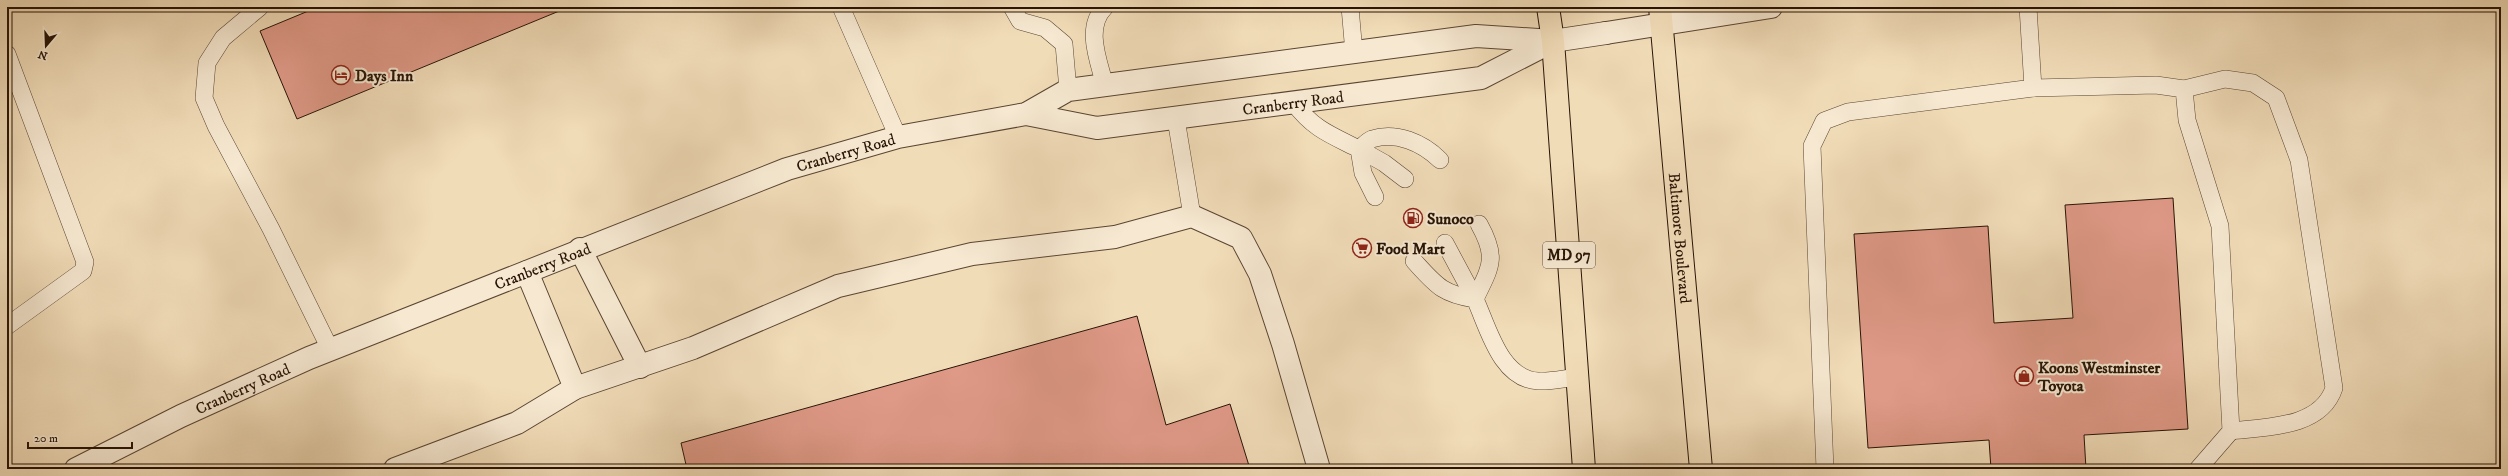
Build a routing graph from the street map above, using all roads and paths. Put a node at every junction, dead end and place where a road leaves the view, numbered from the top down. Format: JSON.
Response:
{"nodes":[{"id":1,"x":260,"y":7,"type":"edge"},
{"id":2,"x":841,"y":7,"type":"edge"},
{"id":3,"x":1012,"y":7,"type":"edge"},
{"id":4,"x":1105,"y":7,"type":"edge"},
{"id":5,"x":1350,"y":7,"type":"edge"},
{"id":6,"x":1548,"y":7,"type":"edge"},
{"id":7,"x":1771,"y":7,"type":"edge"},
{"id":8,"x":2028,"y":7,"type":"edge"},
{"id":9,"x":1661,"y":15,"type":"edge"},
{"id":10,"x":1553,"y":41,"type":"junction"},
{"id":11,"x":1354,"y":53,"type":"junction"},
{"id":12,"x":7,"y":54,"type":"edge"},
{"id":13,"x":1105,"y":86,"type":"junction"},
{"id":14,"x":2032,"y":88,"type":"junction"},
{"id":15,"x":2184,"y":89,"type":"junction"},
{"id":16,"x":1068,"y":90,"type":"junction"},
{"id":17,"x":1294,"y":103,"type":"junction"},
{"id":18,"x":1026,"y":114,"type":"junction"},
{"id":19,"x":1176,"y":119,"type":"junction"},
{"id":20,"x":898,"y":137,"type":"junction"},
{"id":21,"x":1360,"y":149,"type":"junction"},
{"id":22,"x":1440,"y":160,"type":"dead end"},
{"id":23,"x":1405,"y":179,"type":"dead end"},
{"id":24,"x":1375,"y":197,"type":"dead end"},
{"id":25,"x":1192,"y":216,"type":"junction"},
{"id":26,"x":1479,"y":224,"type":"dead end"},
{"id":27,"x":1445,"y":243,"type":"dead end"},
{"id":28,"x":580,"y":249,"type":"junction"},
{"id":29,"x":1414,"y":261,"type":"dead end"},
{"id":30,"x":527,"y":272,"type":"junction"},
{"id":31,"x":1475,"y":299,"type":"junction"},
{"id":32,"x":7,"y":326,"type":"edge"},
{"id":33,"x":330,"y":349,"type":"junction"},
{"id":34,"x":640,"y":367,"type":"junction"},
{"id":35,"x":1579,"y":377,"type":"junction"},
{"id":36,"x":575,"y":388,"type":"junction"},
{"id":37,"x":2231,"y":431,"type":"junction"},
{"id":38,"x":76,"y":469,"type":"edge"},
{"id":39,"x":395,"y":469,"type":"edge"},
{"id":40,"x":1319,"y":469,"type":"edge"},
{"id":41,"x":1584,"y":469,"type":"edge"},
{"id":42,"x":1701,"y":469,"type":"edge"},
{"id":43,"x":1826,"y":469,"type":"edge"},
{"id":44,"x":2198,"y":469,"type":"edge"}],
"edges":[{"from":1,"to":33,"type":"lane"},
{"from":2,"to":20,"type":"lane"},
{"from":3,"to":16,"type":"lane"},
{"from":4,"to":13,"type":"lane"},
{"from":5,"to":11,"type":"lane"},
{"from":6,"to":10,"type":"highway","number":"MD 97"},
{"from":7,"to":9,"type":"street","name":"Cranberry Road"},
{"from":8,"to":14,"type":"lane"},
{"from":9,"to":10,"type":"street","name":"Cranberry Road"},
{"from":9,"to":42,"type":"highway","name":"Baltimore Boulevard"},
{"from":10,"to":11,"type":"street","name":"Cranberry Road"},
{"from":10,"to":17,"type":"street","name":"Cranberry Road"},
{"from":10,"to":35,"type":"highway","number":"MD 97"},
{"from":11,"to":13,"type":"street","name":"Cranberry Road"},
{"from":12,"to":32,"type":"lane"},
{"from":13,"to":16,"type":"street","name":"Cranberry Road"},
{"from":14,"to":15,"type":"lane"},
{"from":14,"to":43,"type":"lane"},
{"from":15,"to":37,"type":"lane"},
{"from":15,"to":37,"type":"lane"},
{"from":16,"to":18,"type":"street","name":"Cranberry Road"},
{"from":17,"to":19,"type":"street","name":"Cranberry Road"},
{"from":17,"to":21,"type":"lane"},
{"from":18,"to":19,"type":"street","name":"Cranberry Road"},
{"from":18,"to":20,"type":"street","name":"Cranberry Road"},
{"from":19,"to":25,"type":"lane"},
{"from":20,"to":28,"type":"street","name":"Cranberry Road"},
{"from":21,"to":22,"type":"lane"},
{"from":21,"to":23,"type":"lane"},
{"from":21,"to":24,"type":"lane"},
{"from":25,"to":34,"type":"street"},
{"from":25,"to":40,"type":"street"},
{"from":26,"to":31,"type":"lane"},
{"from":27,"to":31,"type":"lane"},
{"from":28,"to":30,"type":"street","name":"Cranberry Road"},
{"from":28,"to":34,"type":"street"},
{"from":29,"to":31,"type":"lane"},
{"from":30,"to":33,"type":"street","name":"Cranberry Road"},
{"from":30,"to":36,"type":"street"},
{"from":31,"to":35,"type":"lane"},
{"from":33,"to":38,"type":"street","name":"Cranberry Road"},
{"from":34,"to":36,"type":"street"},
{"from":35,"to":41,"type":"highway","number":"MD 97"},
{"from":36,"to":39,"type":"street"},
{"from":37,"to":44,"type":"lane"}]}
